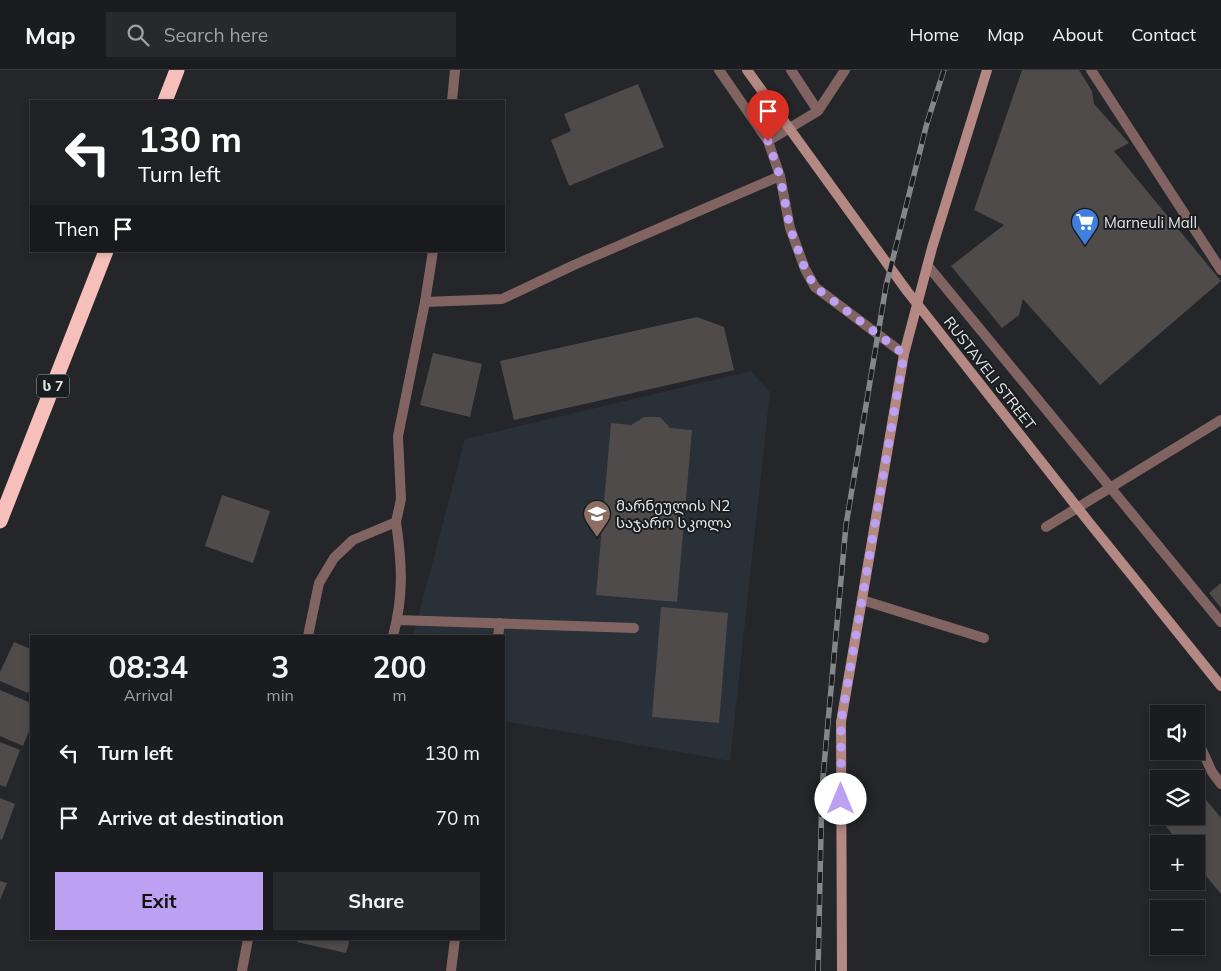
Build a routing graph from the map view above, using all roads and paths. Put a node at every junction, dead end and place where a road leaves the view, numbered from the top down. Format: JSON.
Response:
{"nodes":[{"id":1,"x":177,"y":70,"type":"edge"},
{"id":2,"x":455,"y":70,"type":"edge"},
{"id":3,"x":719,"y":70,"type":"edge"},
{"id":4,"x":747,"y":70,"type":"edge"},
{"id":5,"x":791,"y":70,"type":"edge"},
{"id":6,"x":846,"y":70,"type":"edge"},
{"id":7,"x":987,"y":70,"type":"edge"},
{"id":8,"x":1091,"y":70,"type":"edge"},
{"id":9,"x":165,"y":100,"type":"edge"},
{"id":10,"x":452,"y":100,"type":"edge"},
{"id":11,"x":818,"y":111,"type":"junction"},
{"id":12,"x":768,"y":141,"type":"junction"},
{"id":13,"x":780,"y":176,"type":"junction"},
{"id":14,"x":106,"y":252,"type":"edge"},
{"id":15,"x":433,"y":252,"type":"edge"},
{"id":16,"x":1220,"y":265,"type":"edge"},
{"id":17,"x":928,"y":266,"type":"junction"},
{"id":18,"x":425,"y":302,"type":"junction"},
{"id":19,"x":904,"y":354,"type":"junction"},
{"id":20,"x":1221,"y":420,"type":"edge"},
{"id":21,"x":1110,"y":487,"type":"junction"},
{"id":22,"x":0,"y":521,"type":"edge"},
{"id":23,"x":396,"y":522,"type":"junction"},
{"id":24,"x":1046,"y":527,"type":"dead end"},
{"id":25,"x":862,"y":600,"type":"junction"},
{"id":26,"x":398,"y":620,"type":"junction"},
{"id":27,"x":1221,"y":622,"type":"edge"},
{"id":28,"x":500,"y":623,"type":"junction"},
{"id":29,"x":634,"y":628,"type":"dead end"},
{"id":30,"x":308,"y":635,"type":"edge"},
{"id":31,"x":393,"y":635,"type":"edge"},
{"id":32,"x":498,"y":635,"type":"edge"},
{"id":33,"x":984,"y":638,"type":"dead end"},
{"id":34,"x":1221,"y":686,"type":"edge"},
{"id":35,"x":1205,"y":757,"type":"edge"},
{"id":36,"x":1221,"y":784,"type":"edge"},
{"id":37,"x":248,"y":940,"type":"edge"},
{"id":38,"x":455,"y":940,"type":"edge"},
{"id":39,"x":242,"y":971,"type":"edge"},
{"id":40,"x":451,"y":971,"type":"edge"},
{"id":41,"x":842,"y":971,"type":"edge"}],
"edges":[{"from":1,"to":9,"type":"highway"},
{"from":2,"to":10,"type":"street"},
{"from":3,"to":12,"type":"street"},
{"from":4,"to":34,"type":"street","name":"RUSTAVELI STREET"},
{"from":5,"to":11,"type":"street"},
{"from":6,"to":11,"type":"street"},
{"from":7,"to":17,"type":"street"},
{"from":8,"to":16,"type":"street"},
{"from":11,"to":12,"type":"street"},
{"from":12,"to":13,"type":"street"},
{"from":13,"to":18,"type":"street"},
{"from":13,"to":19,"type":"street"},
{"from":14,"to":22,"type":"highway","number":"ს 7"},
{"from":15,"to":18,"type":"street"},
{"from":17,"to":19,"type":"street"},
{"from":17,"to":21,"type":"street"},
{"from":18,"to":23,"type":"street"},
{"from":19,"to":25,"type":"street"},
{"from":20,"to":21,"type":"street"},
{"from":21,"to":24,"type":"street"},
{"from":21,"to":27,"type":"street"},
{"from":23,"to":26,"type":"street"},
{"from":23,"to":30,"type":"street"},
{"from":25,"to":33,"type":"street"},
{"from":25,"to":41,"type":"street"},
{"from":26,"to":28,"type":"street"},
{"from":26,"to":31,"type":"street"},
{"from":28,"to":29,"type":"street"},
{"from":28,"to":32,"type":"street"},
{"from":35,"to":36,"type":"street"},
{"from":37,"to":39,"type":"street"},
{"from":38,"to":40,"type":"street"}]}
